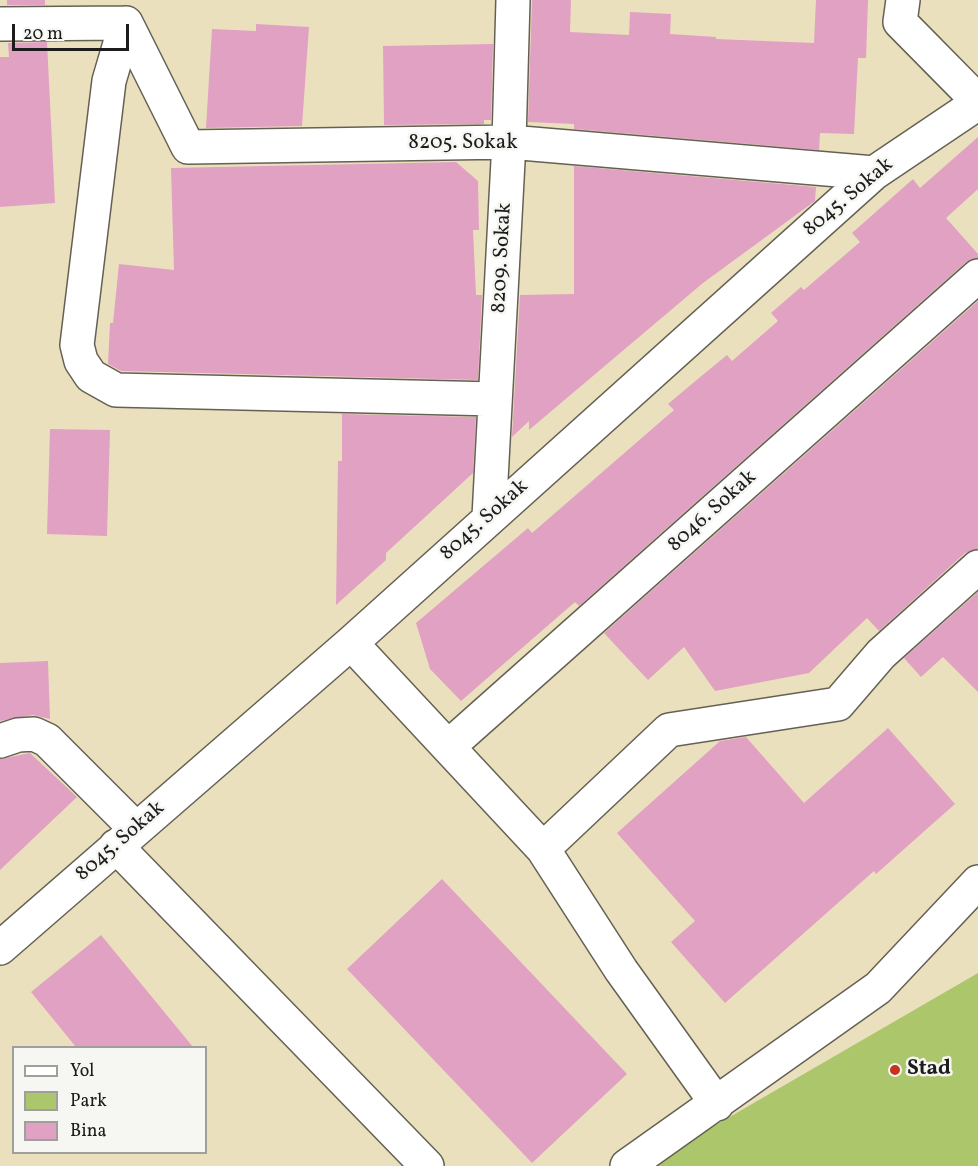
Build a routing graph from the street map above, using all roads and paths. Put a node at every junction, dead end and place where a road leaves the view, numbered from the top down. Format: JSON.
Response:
{"nodes":[{"id":1,"x":513,"y":0,"type":"edge"},
{"id":2,"x":903,"y":0,"type":"edge"},
{"id":3,"x":126,"y":23,"type":"junction"},
{"id":4,"x":0,"y":24,"type":"edge"},
{"id":5,"x":978,"y":102,"type":"edge"},
{"id":6,"x":509,"y":142,"type":"junction"},
{"id":7,"x":874,"y":173,"type":"junction"},
{"id":8,"x":978,"y":276,"type":"edge"},
{"id":9,"x":495,"y":399,"type":"junction"},
{"id":10,"x":489,"y":517,"type":"junction"},
{"id":11,"x":978,"y":567,"type":"edge"},
{"id":12,"x":351,"y":643,"type":"junction"},
{"id":13,"x":0,"y":741,"type":"edge"},
{"id":14,"x":448,"y":747,"type":"junction"},
{"id":15,"x":126,"y":838,"type":"junction"},
{"id":16,"x":543,"y":849,"type":"junction"},
{"id":17,"x":975,"y":889,"type":"edge"},
{"id":18,"x":0,"y":948,"type":"edge"},
{"id":19,"x":717,"y":1104,"type":"junction"},
{"id":20,"x":427,"y":1166,"type":"edge"},
{"id":21,"x":627,"y":1166,"type":"edge"}],
"edges":[{"from":1,"to":6,"type":"street","name":"8209. Sokak"},
{"from":2,"to":5,"type":"street"},
{"from":3,"to":4,"type":"street"},
{"from":3,"to":6,"type":"street","name":"8205. Sokak"},
{"from":3,"to":9,"type":"street"},
{"from":5,"to":7,"type":"street","name":"8045. Sokak"},
{"from":6,"to":7,"type":"street","name":"8205. Sokak"},
{"from":6,"to":9,"type":"street","name":"8209. Sokak"},
{"from":7,"to":10,"type":"street","name":"8045. Sokak"},
{"from":8,"to":14,"type":"street","name":"8046. Sokak"},
{"from":9,"to":10,"type":"street","name":"8209. Sokak"},
{"from":10,"to":12,"type":"street","name":"8045. Sokak"},
{"from":11,"to":16,"type":"street"},
{"from":12,"to":14,"type":"street"},
{"from":12,"to":15,"type":"street","name":"8045. Sokak"},
{"from":13,"to":15,"type":"street"},
{"from":14,"to":16,"type":"street"},
{"from":15,"to":18,"type":"street","name":"8045. Sokak"},
{"from":15,"to":20,"type":"street"},
{"from":16,"to":19,"type":"street"},
{"from":17,"to":19,"type":"street"},
{"from":19,"to":21,"type":"street"}]}
